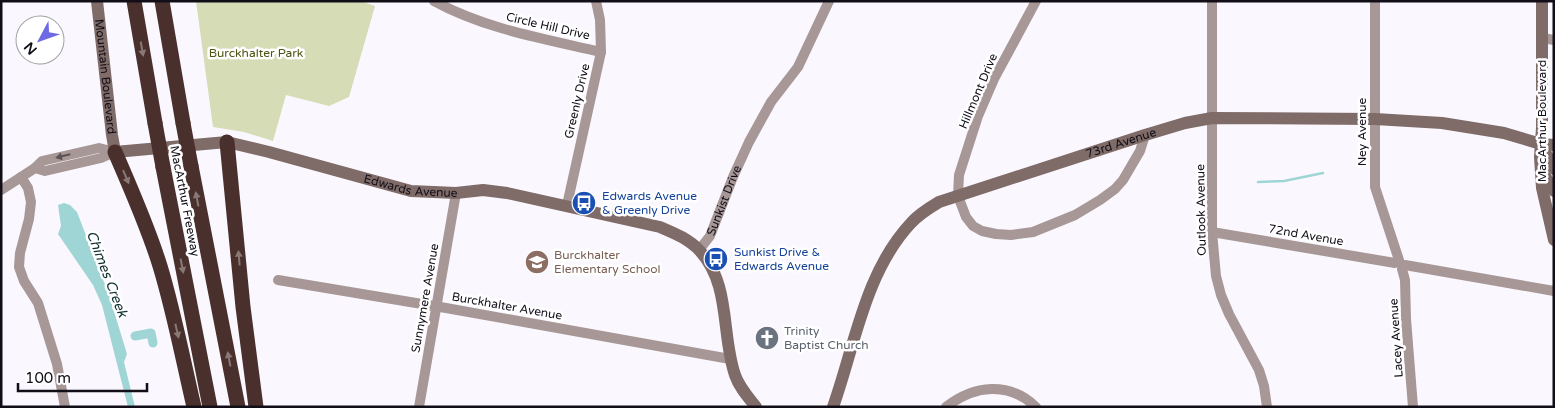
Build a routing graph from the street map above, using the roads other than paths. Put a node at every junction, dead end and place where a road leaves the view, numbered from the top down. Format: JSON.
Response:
{"nodes":[{"id":1,"x":97,"y":1,"type":"edge"},
{"id":2,"x":134,"y":1,"type":"edge"},
{"id":3,"x":162,"y":1,"type":"edge"},
{"id":4,"x":434,"y":1,"type":"edge"},
{"id":5,"x":596,"y":1,"type":"edge"},
{"id":6,"x":829,"y":1,"type":"edge"},
{"id":7,"x":1036,"y":1,"type":"edge"},
{"id":8,"x":1212,"y":1,"type":"edge"},
{"id":9,"x":1375,"y":1,"type":"edge"},
{"id":10,"x":1542,"y":1,"type":"edge"},
{"id":11,"x":1548,"y":39,"type":"edge"},
{"id":12,"x":601,"y":52,"type":"junction"},
{"id":13,"x":1212,"y":118,"type":"junction"},
{"id":14,"x":1375,"y":119,"type":"junction"},
{"id":15,"x":1145,"y":135,"type":"junction"},
{"id":16,"x":227,"y":142,"type":"junction"},
{"id":17,"x":1548,"y":144,"type":"edge"},
{"id":18,"x":115,"y":152,"type":"junction"},
{"id":19,"x":1554,"y":155,"type":"edge"},
{"id":20,"x":1547,"y":169,"type":"edge"},
{"id":21,"x":21,"y":177,"type":"junction"},
{"id":22,"x":1,"y":190,"type":"edge"},
{"id":23,"x":1554,"y":191,"type":"edge"},
{"id":24,"x":456,"y":193,"type":"junction"},
{"id":25,"x":958,"y":196,"type":"junction"},
{"id":26,"x":567,"y":205,"type":"junction"},
{"id":27,"x":1212,"y":232,"type":"junction"},
{"id":28,"x":1554,"y":240,"type":"edge"},
{"id":29,"x":699,"y":250,"type":"junction"},
{"id":30,"x":1400,"y":264,"type":"junction"},
{"id":31,"x":278,"y":280,"type":"dead end"},
{"id":32,"x":1554,"y":291,"type":"edge"},
{"id":33,"x":436,"y":306,"type":"junction"},
{"id":34,"x":730,"y":359,"type":"junction"},
{"id":35,"x":65,"y":407,"type":"edge"},
{"id":36,"x":194,"y":407,"type":"edge"},
{"id":37,"x":210,"y":407,"type":"edge"},
{"id":38,"x":238,"y":407,"type":"edge"},
{"id":39,"x":256,"y":407,"type":"edge"},
{"id":40,"x":418,"y":407,"type":"edge"},
{"id":41,"x":756,"y":407,"type":"edge"},
{"id":42,"x":834,"y":407,"type":"edge"},
{"id":43,"x":946,"y":407,"type":"edge"},
{"id":44,"x":1036,"y":407,"type":"edge"},
{"id":45,"x":1266,"y":407,"type":"edge"},
{"id":46,"x":1412,"y":407,"type":"edge"}],
"edges":[{"from":1,"to":18,"type":"main road","name":"Mountain Boulevard"},
{"from":2,"to":37,"type":"highway","name":"MacArthur Freeway","one_way":true,"bridge":true},
{"from":38,"to":3,"type":"highway","name":"MacArthur Freeway","one_way":true,"bridge":true},
{"from":4,"to":12,"type":"street","name":"Circle Hill Drive"},
{"from":5,"to":12,"type":"street","name":"Greenly Drive"},
{"from":6,"to":29,"type":"street","name":"Sunkist Drive"},
{"from":7,"to":25,"type":"street","name":"Hillmont Drive"},
{"from":8,"to":13,"type":"street","name":"Outlook Avenue"},
{"from":9,"to":14,"type":"street","name":"Ney Avenue"},
{"from":10,"to":11,"type":"main road","name":"MacArthur Boulevard"},
{"from":11,"to":17,"type":"main road","name":"MacArthur Boulevard"},
{"from":12,"to":26,"type":"street","name":"Greenly Drive"},
{"from":13,"to":14,"type":"main road","name":"73rd Avenue"},
{"from":13,"to":15,"type":"main road","name":"73rd Avenue"},
{"from":13,"to":27,"type":"street","name":"Outlook Avenue"},
{"from":14,"to":17,"type":"main road","name":"73rd Avenue"},
{"from":14,"to":30,"type":"street","name":"Ney Avenue"},
{"from":15,"to":25,"type":"main road","name":"73rd Avenue"},
{"from":15,"to":25,"type":"street"},
{"from":16,"to":18,"type":"main road","name":"Edwards Avenue"},
{"from":16,"to":24,"type":"main road","name":"Edwards Avenue"},
{"from":39,"to":16,"type":"highway","one_way":true},
{"from":17,"to":19,"type":"main road","name":"73rd Avenue"},
{"from":17,"to":20,"type":"main road","name":"MacArthur Boulevard"},
{"from":18,"to":21,"type":"street"},
{"from":18,"to":36,"type":"highway","one_way":true},
{"from":20,"to":23,"type":"main road"},
{"from":20,"to":28,"type":"main road","name":"MacArthur Boulevard"},
{"from":21,"to":22,"type":"street"},
{"from":21,"to":35,"type":"street"},
{"from":24,"to":26,"type":"main road","name":"Edwards Avenue"},
{"from":24,"to":33,"type":"street","name":"Sunnymere Avenue"},
{"from":25,"to":42,"type":"main road","name":"73rd Avenue"},
{"from":26,"to":29,"type":"main road","name":"Edwards Avenue"},
{"from":27,"to":30,"type":"street","name":"72nd Avenue"},
{"from":27,"to":45,"type":"street","name":"Outlook Avenue"},
{"from":29,"to":34,"type":"main road","name":"Sunkist Drive"},
{"from":30,"to":32,"type":"street","name":"72nd Avenue"},
{"from":30,"to":46,"type":"street","name":"Lacey Avenue"},
{"from":31,"to":33,"type":"street","name":"Burckhalter Avenue"},
{"from":33,"to":34,"type":"street","name":"Burckhalter Avenue"},
{"from":33,"to":40,"type":"street","name":"Sunnymere Avenue"},
{"from":34,"to":41,"type":"main road","name":"Sunkist Drive"},
{"from":43,"to":44,"type":"street"}]}
